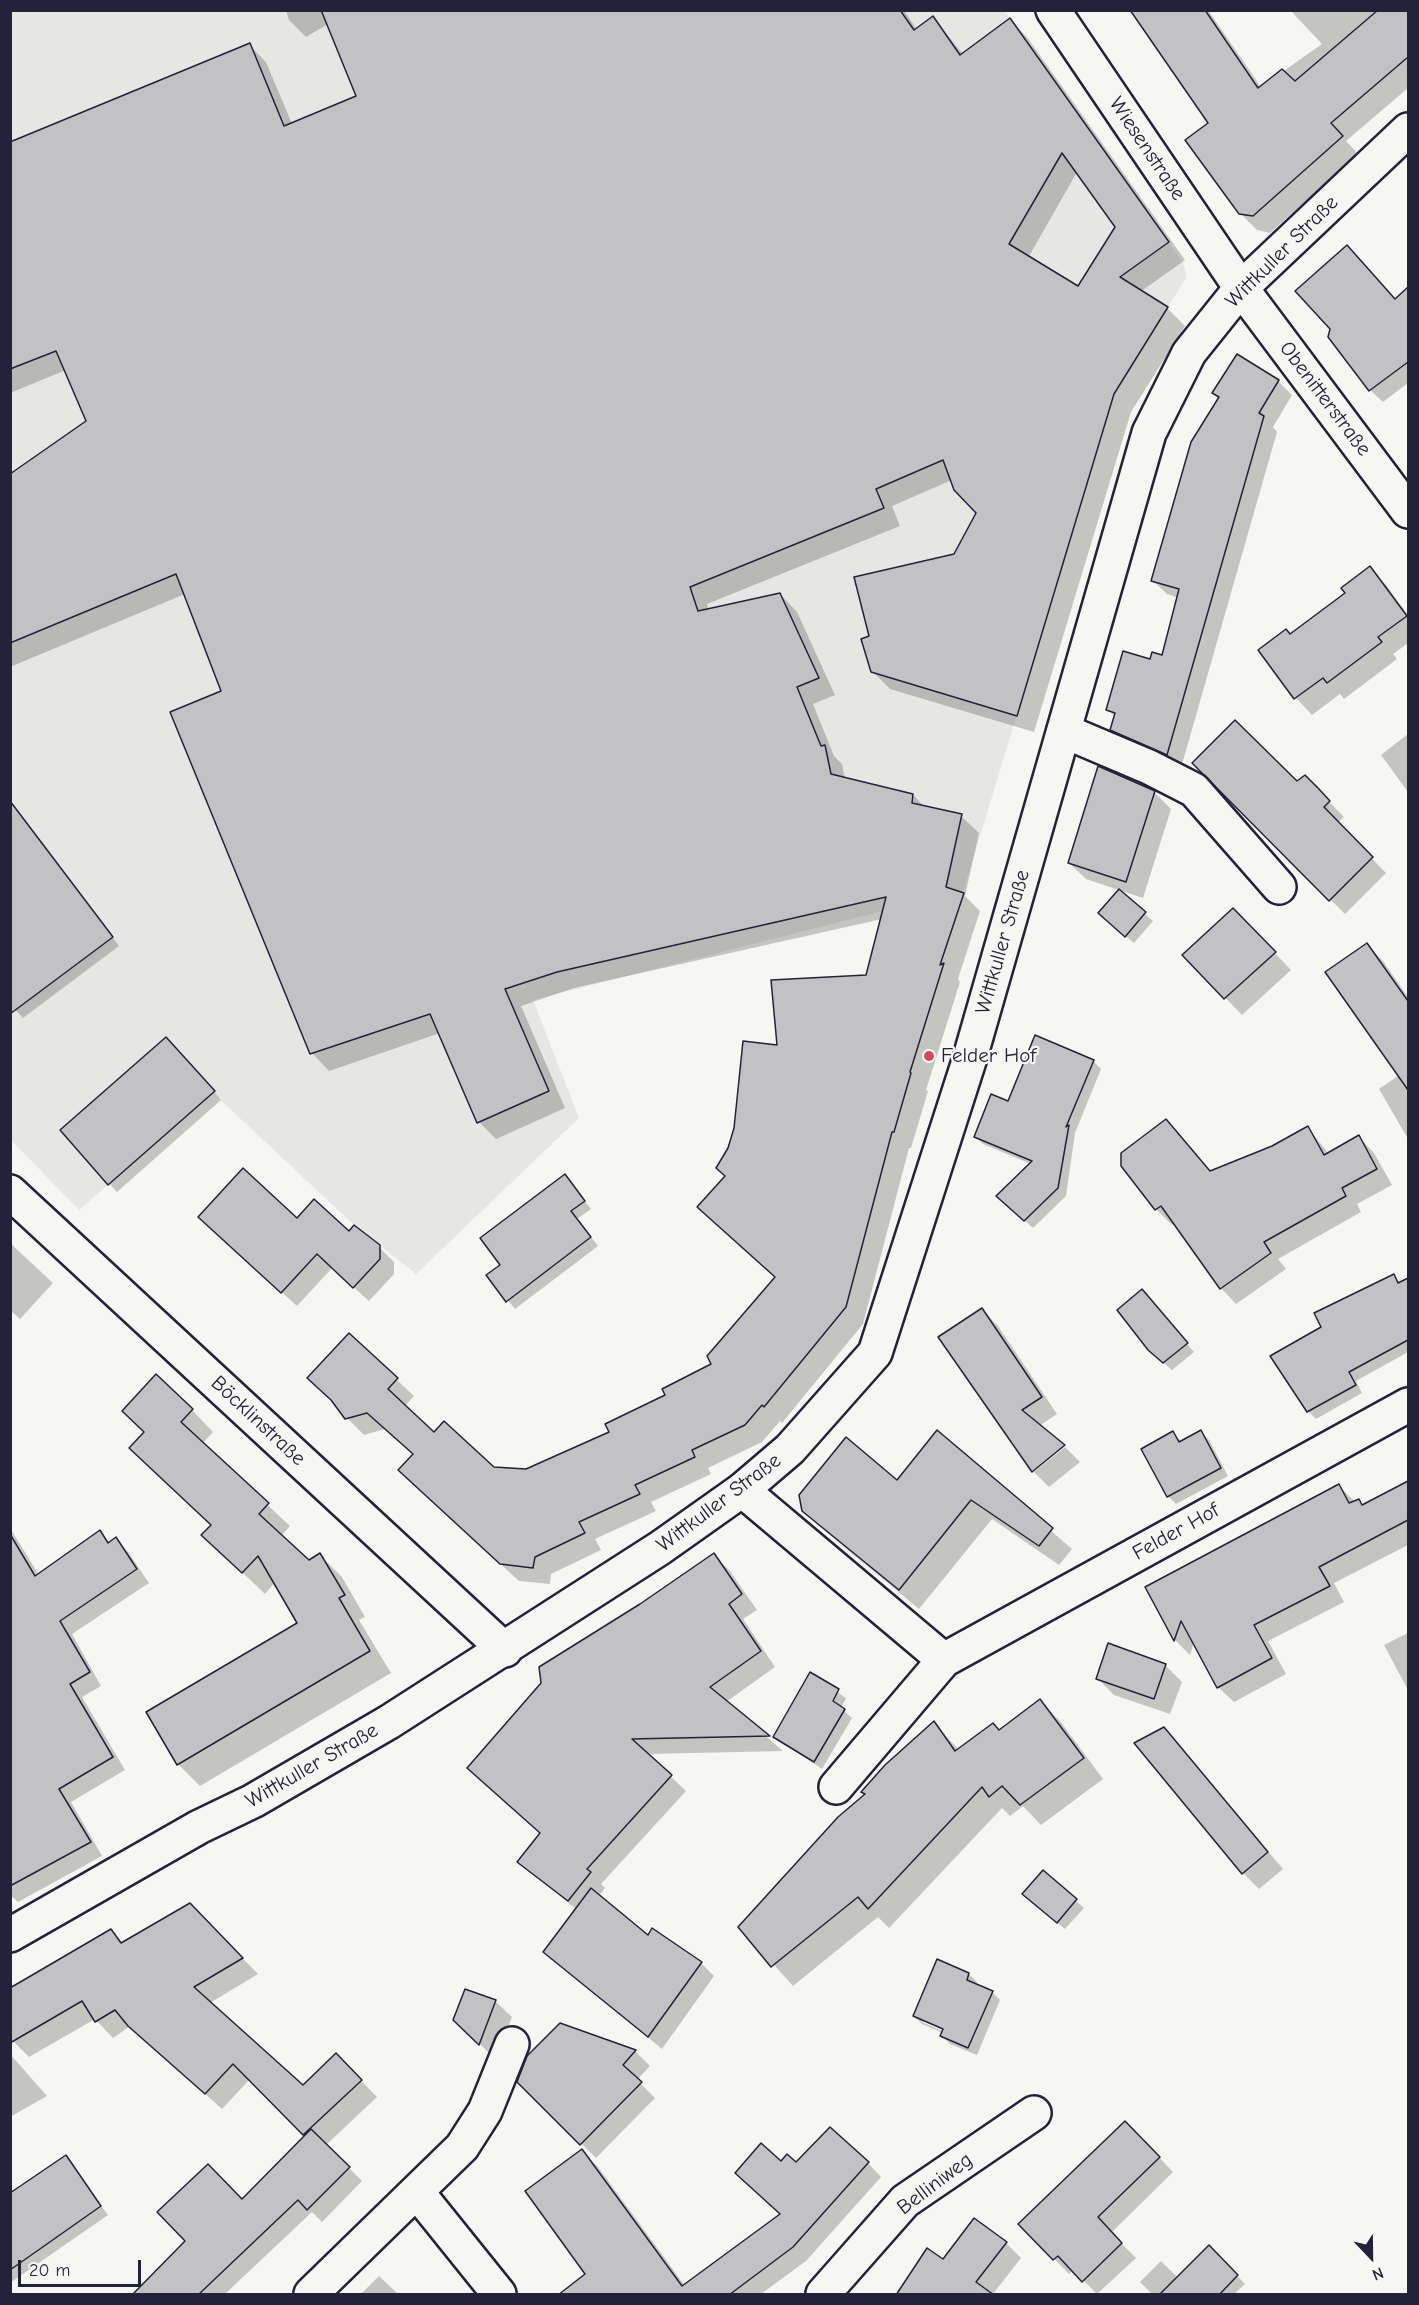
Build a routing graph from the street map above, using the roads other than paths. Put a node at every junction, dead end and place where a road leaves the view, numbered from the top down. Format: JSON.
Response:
{"nodes":[{"id":1,"x":1053,"y":10,"type":"edge"},
{"id":2,"x":1408,"y":130,"type":"edge"},
{"id":3,"x":1241,"y":288,"type":"junction"},
{"id":4,"x":1408,"y":511,"type":"edge"},
{"id":5,"x":1064,"y":731,"type":"junction"},
{"id":6,"x":1279,"y":887,"type":"dead end"},
{"id":7,"x":10,"y":1192,"type":"edge"},
{"id":8,"x":1408,"y":1405,"type":"edge"},
{"id":9,"x":742,"y":1490,"type":"junction"},
{"id":10,"x":505,"y":1650,"type":"junction"},
{"id":11,"x":944,"y":1660,"type":"junction"},
{"id":12,"x":836,"y":1786,"type":"dead end"},
{"id":13,"x":10,"y":1935,"type":"edge"},
{"id":14,"x":512,"y":2044,"type":"dead end"},
{"id":15,"x":1034,"y":2113,"type":"dead end"},
{"id":16,"x":417,"y":2192,"type":"junction"},
{"id":17,"x":311,"y":2295,"type":"edge"},
{"id":18,"x":499,"y":2295,"type":"edge"},
{"id":19,"x":823,"y":2295,"type":"edge"}],
"edges":[{"from":1,"to":3,"type":"street","name":"Wiesenstraße"},
{"from":2,"to":3,"type":"street","name":"Wittkuller Straße"},
{"from":3,"to":4,"type":"street","name":"Obenitterstraße"},
{"from":3,"to":5,"type":"street","name":"Wittkuller Straße"},
{"from":5,"to":6,"type":"street"},
{"from":5,"to":9,"type":"street","name":"Wittkuller Straße"},
{"from":7,"to":10,"type":"street","name":"Böcklinstraße"},
{"from":8,"to":11,"type":"street","name":"Felder Hof"},
{"from":9,"to":10,"type":"street","name":"Wittkuller Straße"},
{"from":9,"to":11,"type":"street"},
{"from":10,"to":13,"type":"street","name":"Wittkuller Straße"},
{"from":11,"to":12,"type":"street","name":"Felder Hof"},
{"from":14,"to":16,"type":"street"},
{"from":15,"to":19,"type":"street","name":"Belliniweg"},
{"from":16,"to":17,"type":"street"},
{"from":16,"to":18,"type":"street"}]}
